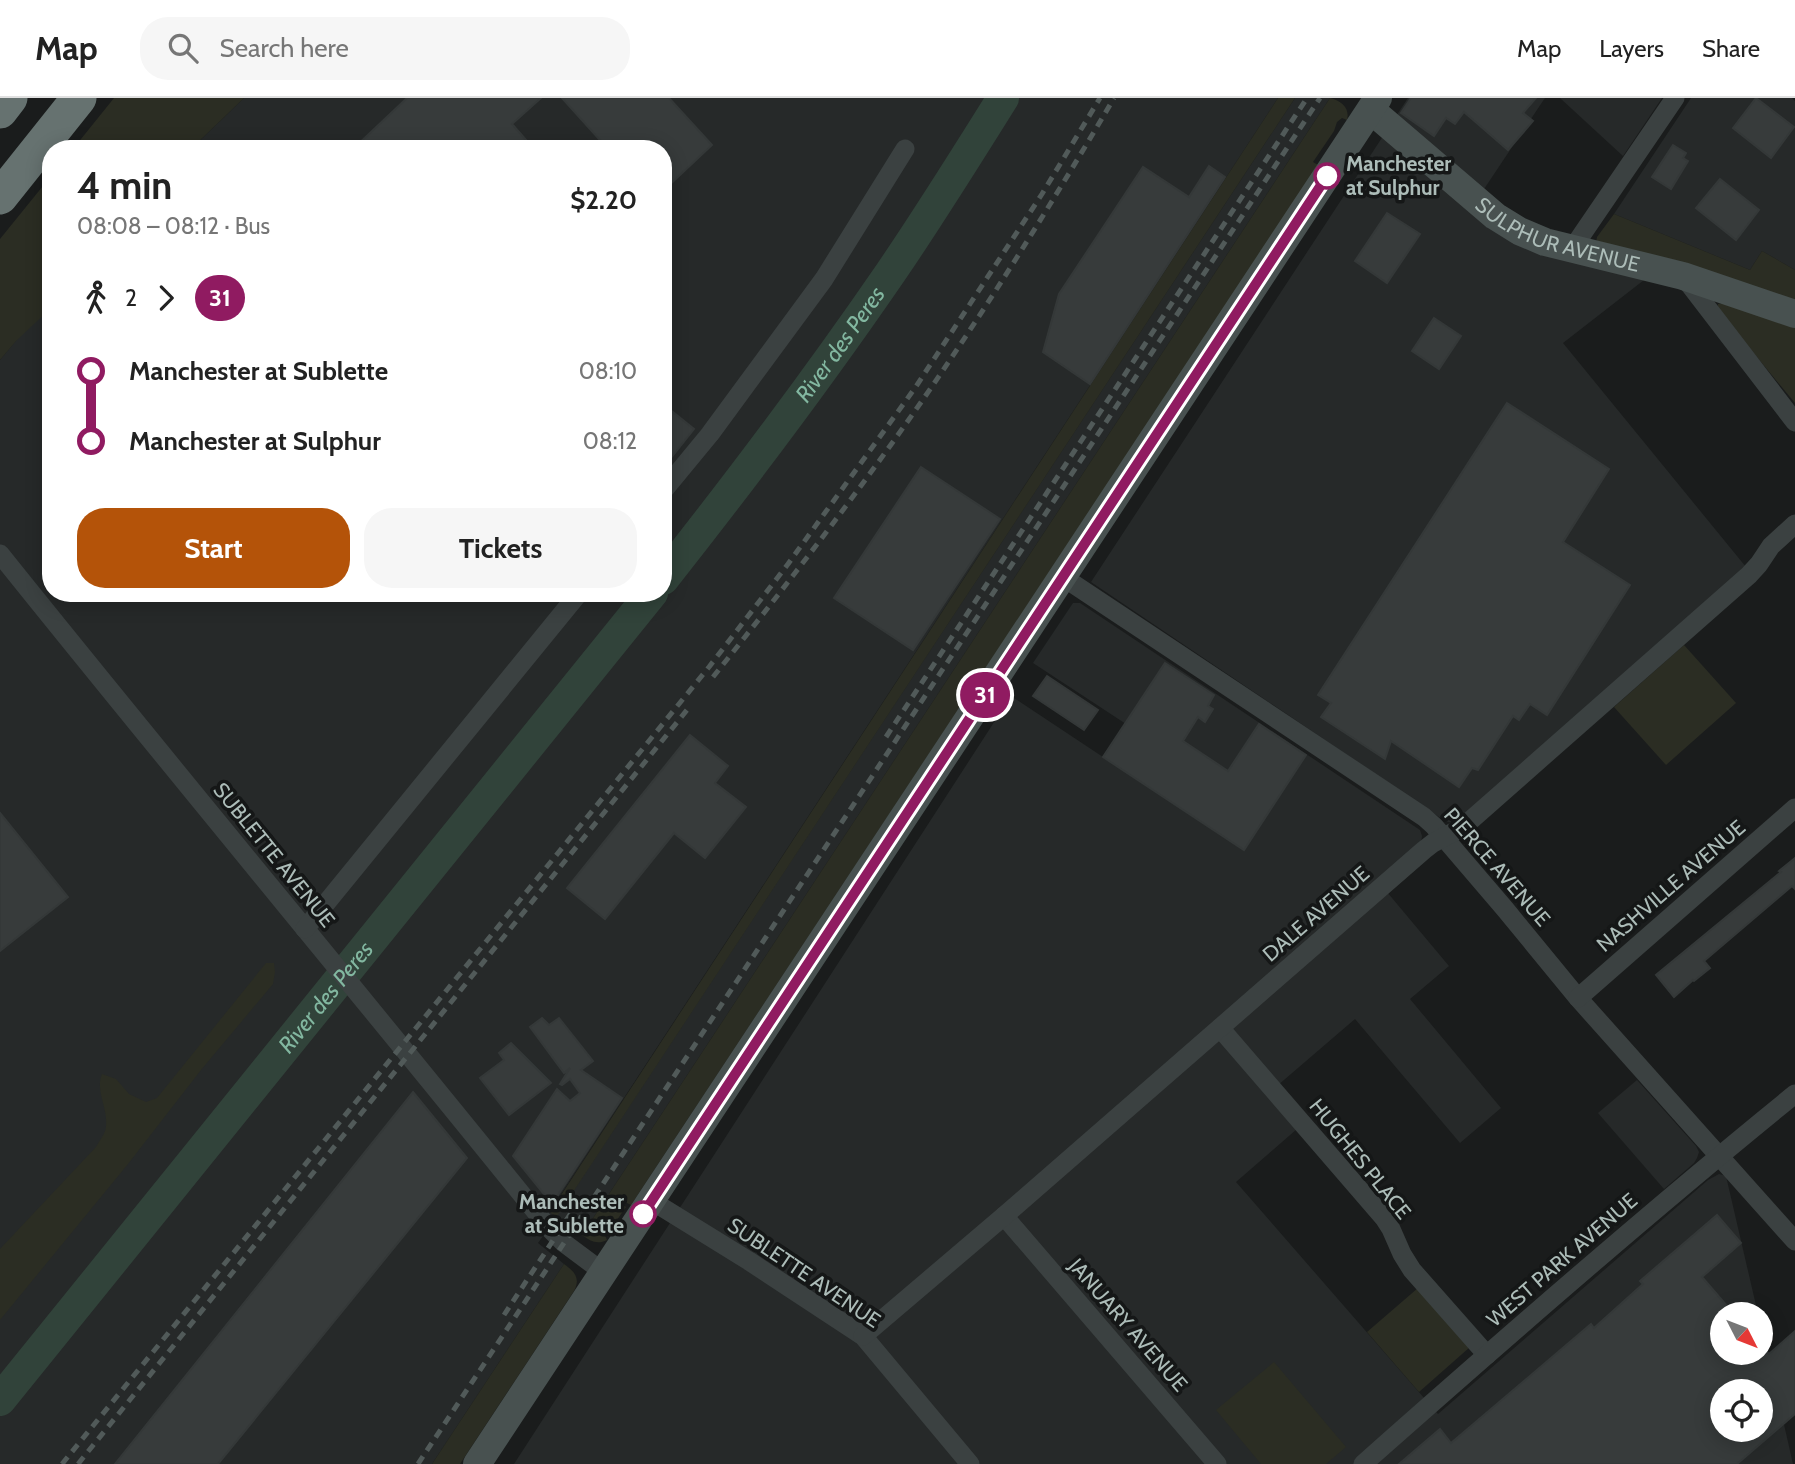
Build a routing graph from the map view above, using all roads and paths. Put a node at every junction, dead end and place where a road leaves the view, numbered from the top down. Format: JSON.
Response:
{"nodes":[{"id":1,"x":10,"y":98,"type":"edge"},
{"id":2,"x":79,"y":98,"type":"edge"},
{"id":3,"x":1675,"y":98,"type":"edge"},
{"id":4,"x":1368,"y":102,"type":"edge"},
{"id":5,"x":0,"y":111,"type":"edge"},
{"id":6,"x":45,"y":140,"type":"edge"},
{"id":7,"x":42,"y":144,"type":"edge"},
{"id":8,"x":905,"y":149,"type":"dead end"},
{"id":9,"x":0,"y":197,"type":"edge"},
{"id":10,"x":1573,"y":249,"type":"junction"},
{"id":11,"x":1683,"y":276,"type":"junction"},
{"id":12,"x":1795,"y":314,"type":"edge"},
{"id":13,"x":1795,"y":422,"type":"edge"},
{"id":14,"x":672,"y":480,"type":"edge"},
{"id":15,"x":1795,"y":524,"type":"edge"},
{"id":16,"x":0,"y":554,"type":"edge"},
{"id":17,"x":1063,"y":577,"type":"junction"},
{"id":18,"x":572,"y":602,"type":"edge"},
{"id":19,"x":1795,"y":808,"type":"edge"},
{"id":20,"x":1444,"y":837,"type":"junction"},
{"id":21,"x":310,"y":936,"type":"junction"},
{"id":22,"x":1578,"y":998,"type":"junction"},
{"id":23,"x":1220,"y":1028,"type":"junction"},
{"id":24,"x":1795,"y":1094,"type":"edge"},
{"id":25,"x":1719,"y":1156,"type":"junction"},
{"id":26,"x":652,"y":1200,"type":"junction"},
{"id":27,"x":1004,"y":1216,"type":"junction"},
{"id":28,"x":1795,"y":1241,"type":"edge"},
{"id":29,"x":604,"y":1272,"type":"junction"},
{"id":30,"x":863,"y":1336,"type":"junction"},
{"id":31,"x":1486,"y":1354,"type":"junction"},
{"id":32,"x":477,"y":1464,"type":"edge"},
{"id":33,"x":970,"y":1464,"type":"edge"},
{"id":34,"x":1217,"y":1464,"type":"edge"},
{"id":35,"x":1363,"y":1464,"type":"edge"}],
"edges":[{"from":1,"to":5,"type":"highway"},
{"from":2,"to":6,"type":"highway"},
{"from":3,"to":10,"type":"street"},
{"from":4,"to":10,"type":"main road","name":"SULPHUR AVENUE"},
{"from":4,"to":17,"type":"main road"},
{"from":7,"to":9,"type":"highway"},
{"from":8,"to":14,"type":"street"},
{"from":10,"to":11,"type":"main road","name":"SULPHUR AVENUE"},
{"from":11,"to":12,"type":"main road","name":"SULPHUR AVENUE"},
{"from":11,"to":13,"type":"street"},
{"from":15,"to":20,"type":"street","name":"DALE AVENUE"},
{"from":16,"to":21,"type":"street","name":"SUBLETTE AVENUE"},
{"from":17,"to":20,"type":"street","name":"PIERCE AVENUE"},
{"from":17,"to":26,"type":"main road"},
{"from":18,"to":21,"type":"street"},
{"from":19,"to":22,"type":"street","name":"NASHVILLE AVENUE"},
{"from":20,"to":22,"type":"street","name":"PIERCE AVENUE"},
{"from":20,"to":23,"type":"street","name":"DALE AVENUE"},
{"from":21,"to":29,"type":"street","name":"SUBLETTE AVENUE"},
{"from":22,"to":25,"type":"street","name":"PIERCE AVENUE"},
{"from":23,"to":27,"type":"street","name":"DALE AVENUE"},
{"from":23,"to":31,"type":"street","name":"HUGHES PLACE"},
{"from":24,"to":25,"type":"street","name":"WEST PARK AVENUE"},
{"from":25,"to":28,"type":"street","name":"PIERCE AVENUE"},
{"from":25,"to":31,"type":"street","name":"WEST PARK AVENUE"},
{"from":26,"to":29,"type":"main road"},
{"from":26,"to":30,"type":"street","name":"SUBLETTE AVENUE"},
{"from":27,"to":30,"type":"street","name":"DALE AVENUE"},
{"from":27,"to":34,"type":"street","name":"JANUARY AVENUE"},
{"from":29,"to":32,"type":"main road"},
{"from":30,"to":33,"type":"street","name":"SUBLETTE AVENUE"},
{"from":31,"to":35,"type":"street","name":"WEST PARK AVENUE"}]}
